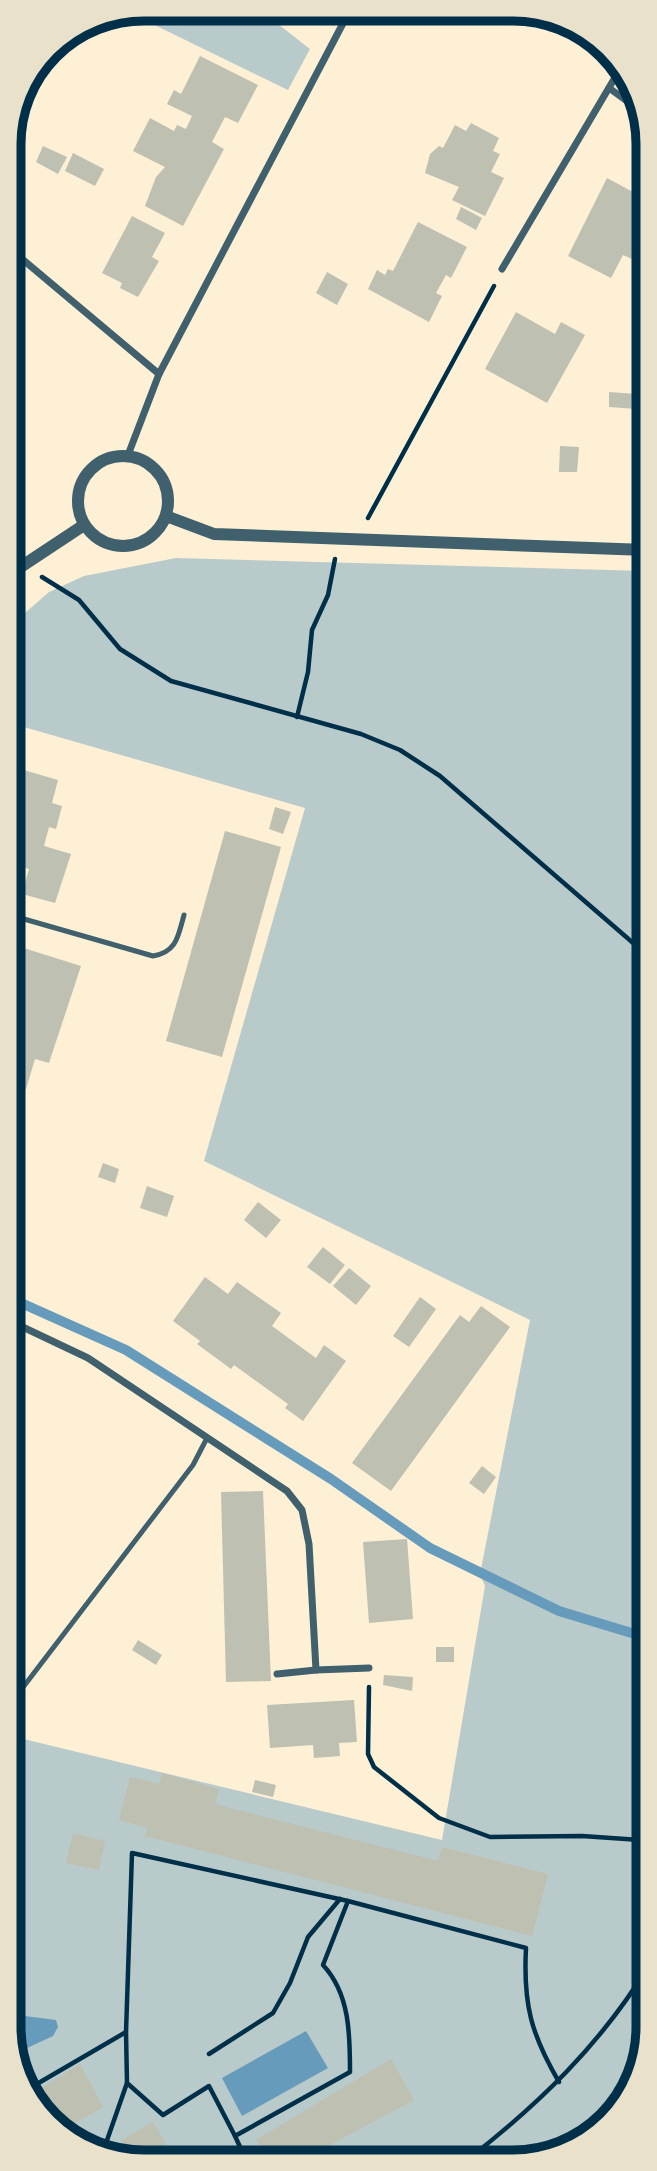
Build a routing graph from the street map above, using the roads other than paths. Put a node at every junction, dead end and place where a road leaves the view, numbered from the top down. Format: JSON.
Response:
{"nodes":[{"id":1,"x":344,"y":21,"type":"edge"},
{"id":2,"x":615,"y":77,"type":"edge"},
{"id":3,"x":609,"y":88,"type":"junction"},
{"id":4,"x":628,"y":102,"type":"edge"},
{"id":5,"x":21,"y":258,"type":"edge"},
{"id":6,"x":502,"y":269,"type":"road end"},
{"id":7,"x":159,"y":374,"type":"junction"},
{"id":8,"x":128,"y":455,"type":"junction"},
{"id":9,"x":166,"y":516,"type":"junction"},
{"id":10,"x":84,"y":525,"type":"junction"},
{"id":11,"x":636,"y":550,"type":"edge"},
{"id":12,"x":21,"y":564,"type":"edge"},
{"id":13,"x":184,"y":915,"type":"dead end"},
{"id":14,"x":21,"y":918,"type":"edge"},
{"id":15,"x":21,"y":1326,"type":"edge"},
{"id":16,"x":207,"y":1438,"type":"junction"},
{"id":17,"x":369,"y":1668,"type":"road end"},
{"id":18,"x":316,"y":1670,"type":"junction"},
{"id":19,"x":277,"y":1674,"type":"dead end"},
{"id":20,"x":21,"y":1690,"type":"edge"}],
"edges":[{"from":1,"to":7,"type":"street"},
{"from":2,"to":3,"type":"street"},
{"from":3,"to":4,"type":"street"},
{"from":3,"to":6,"type":"street"},
{"from":5,"to":7,"type":"street"},
{"from":7,"to":8,"type":"street"},
{"from":8,"to":9,"type":"street"},
{"from":8,"to":10,"type":"street"},
{"from":9,"to":10,"type":"street"},
{"from":9,"to":11,"type":"street"},
{"from":10,"to":12,"type":"street"},
{"from":13,"to":14,"type":"lane"},
{"from":15,"to":16,"type":"street"},
{"from":16,"to":18,"type":"street"},
{"from":16,"to":20,"type":"lane"},
{"from":17,"to":18,"type":"street"},
{"from":18,"to":19,"type":"street"}]}
